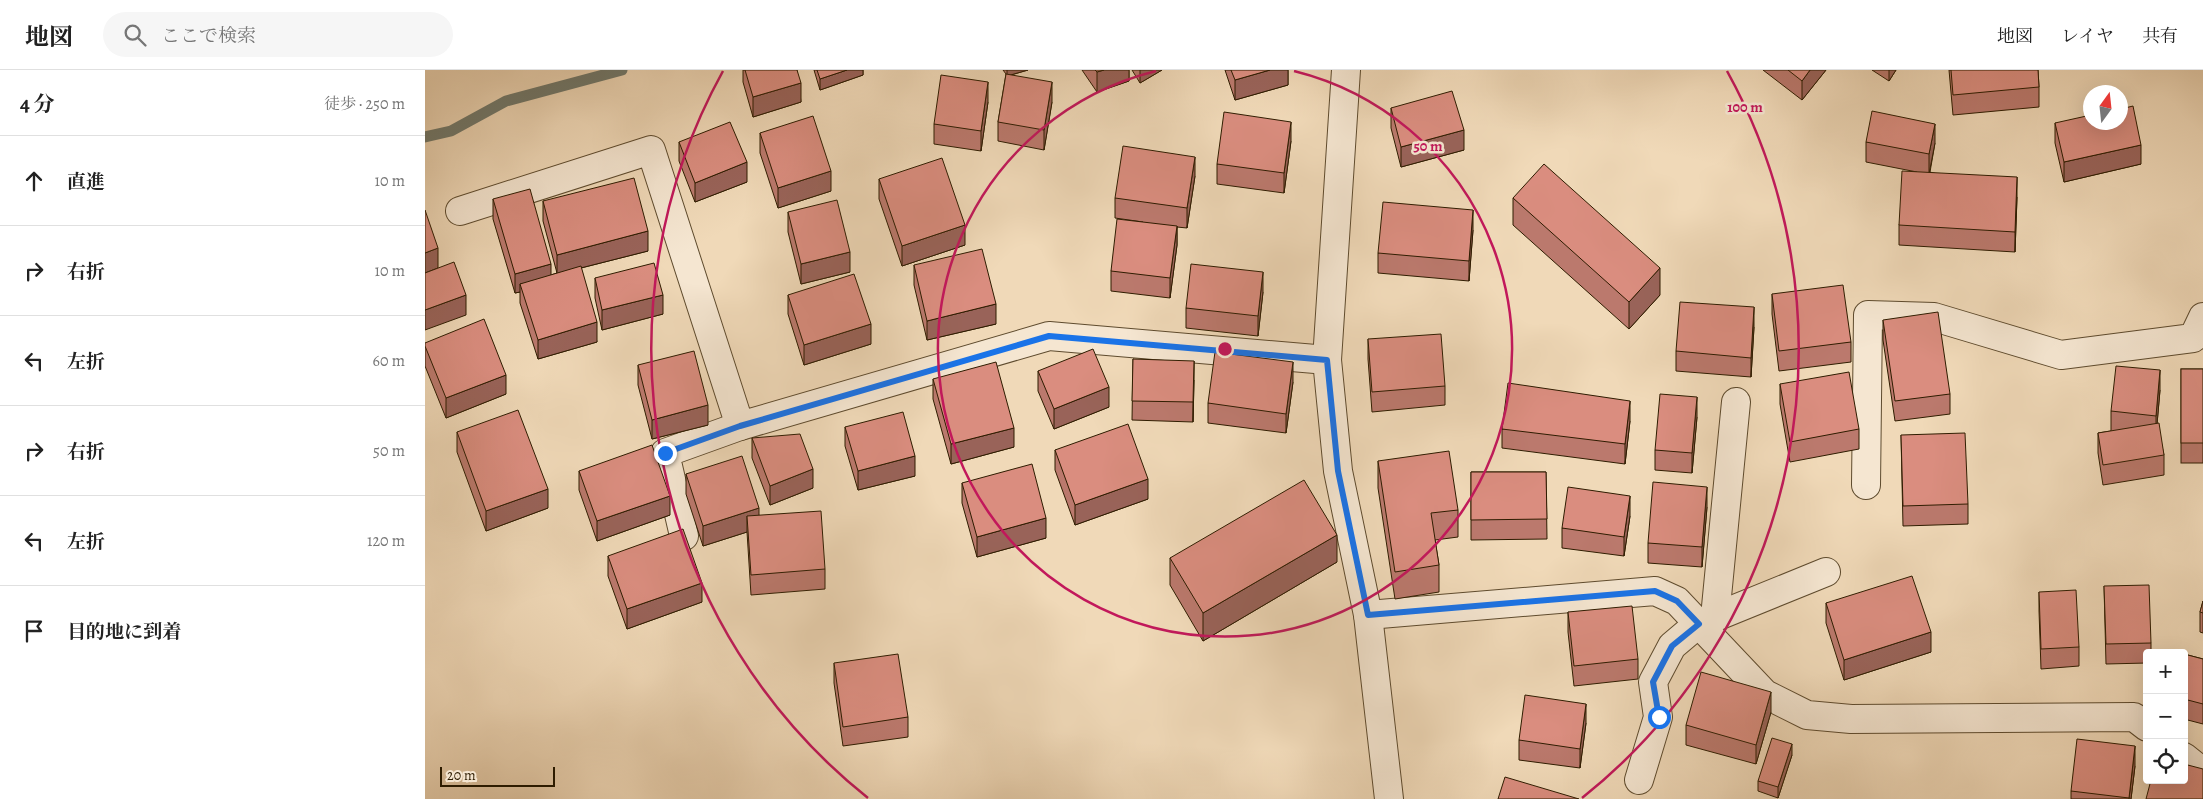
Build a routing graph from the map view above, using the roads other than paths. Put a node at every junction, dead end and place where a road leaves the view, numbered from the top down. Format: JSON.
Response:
{"nodes":[{"id":1,"x":1346,"y":70,"type":"edge"},
{"id":2,"x":460,"y":211,"type":"dead end"},
{"id":3,"x":2203,"y":317,"type":"edge"},
{"id":4,"x":1327,"y":360,"type":"junction"},
{"id":5,"x":1736,"y":402,"type":"dead end"},
{"id":6,"x":740,"y":426,"type":"junction"},
{"id":7,"x":1867,"y":485,"type":"dead end"},
{"id":8,"x":684,"y":536,"type":"edge"},
{"id":9,"x":1825,"y":572,"type":"dead end"},
{"id":10,"x":1368,"y":615,"type":"junction"},
{"id":11,"x":1707,"y":620,"type":"junction"},
{"id":12,"x":2143,"y":724,"type":"edge"},
{"id":13,"x":2188,"y":760,"type":"edge"},
{"id":14,"x":2203,"y":772,"type":"edge"},
{"id":15,"x":1639,"y":780,"type":"dead end"},
{"id":16,"x":1389,"y":799,"type":"edge"}],
"edges":[{"from":1,"to":4,"type":"street"},
{"from":2,"to":6,"type":"street"},
{"from":3,"to":7,"type":"street"},
{"from":4,"to":6,"type":"street"},
{"from":4,"to":10,"type":"street"},
{"from":5,"to":11,"type":"street"},
{"from":6,"to":8,"type":"street"},
{"from":9,"to":11,"type":"street"},
{"from":10,"to":11,"type":"street"},
{"from":10,"to":16,"type":"street"},
{"from":11,"to":12,"type":"street"},
{"from":11,"to":15,"type":"street"},
{"from":13,"to":14,"type":"street"}]}
